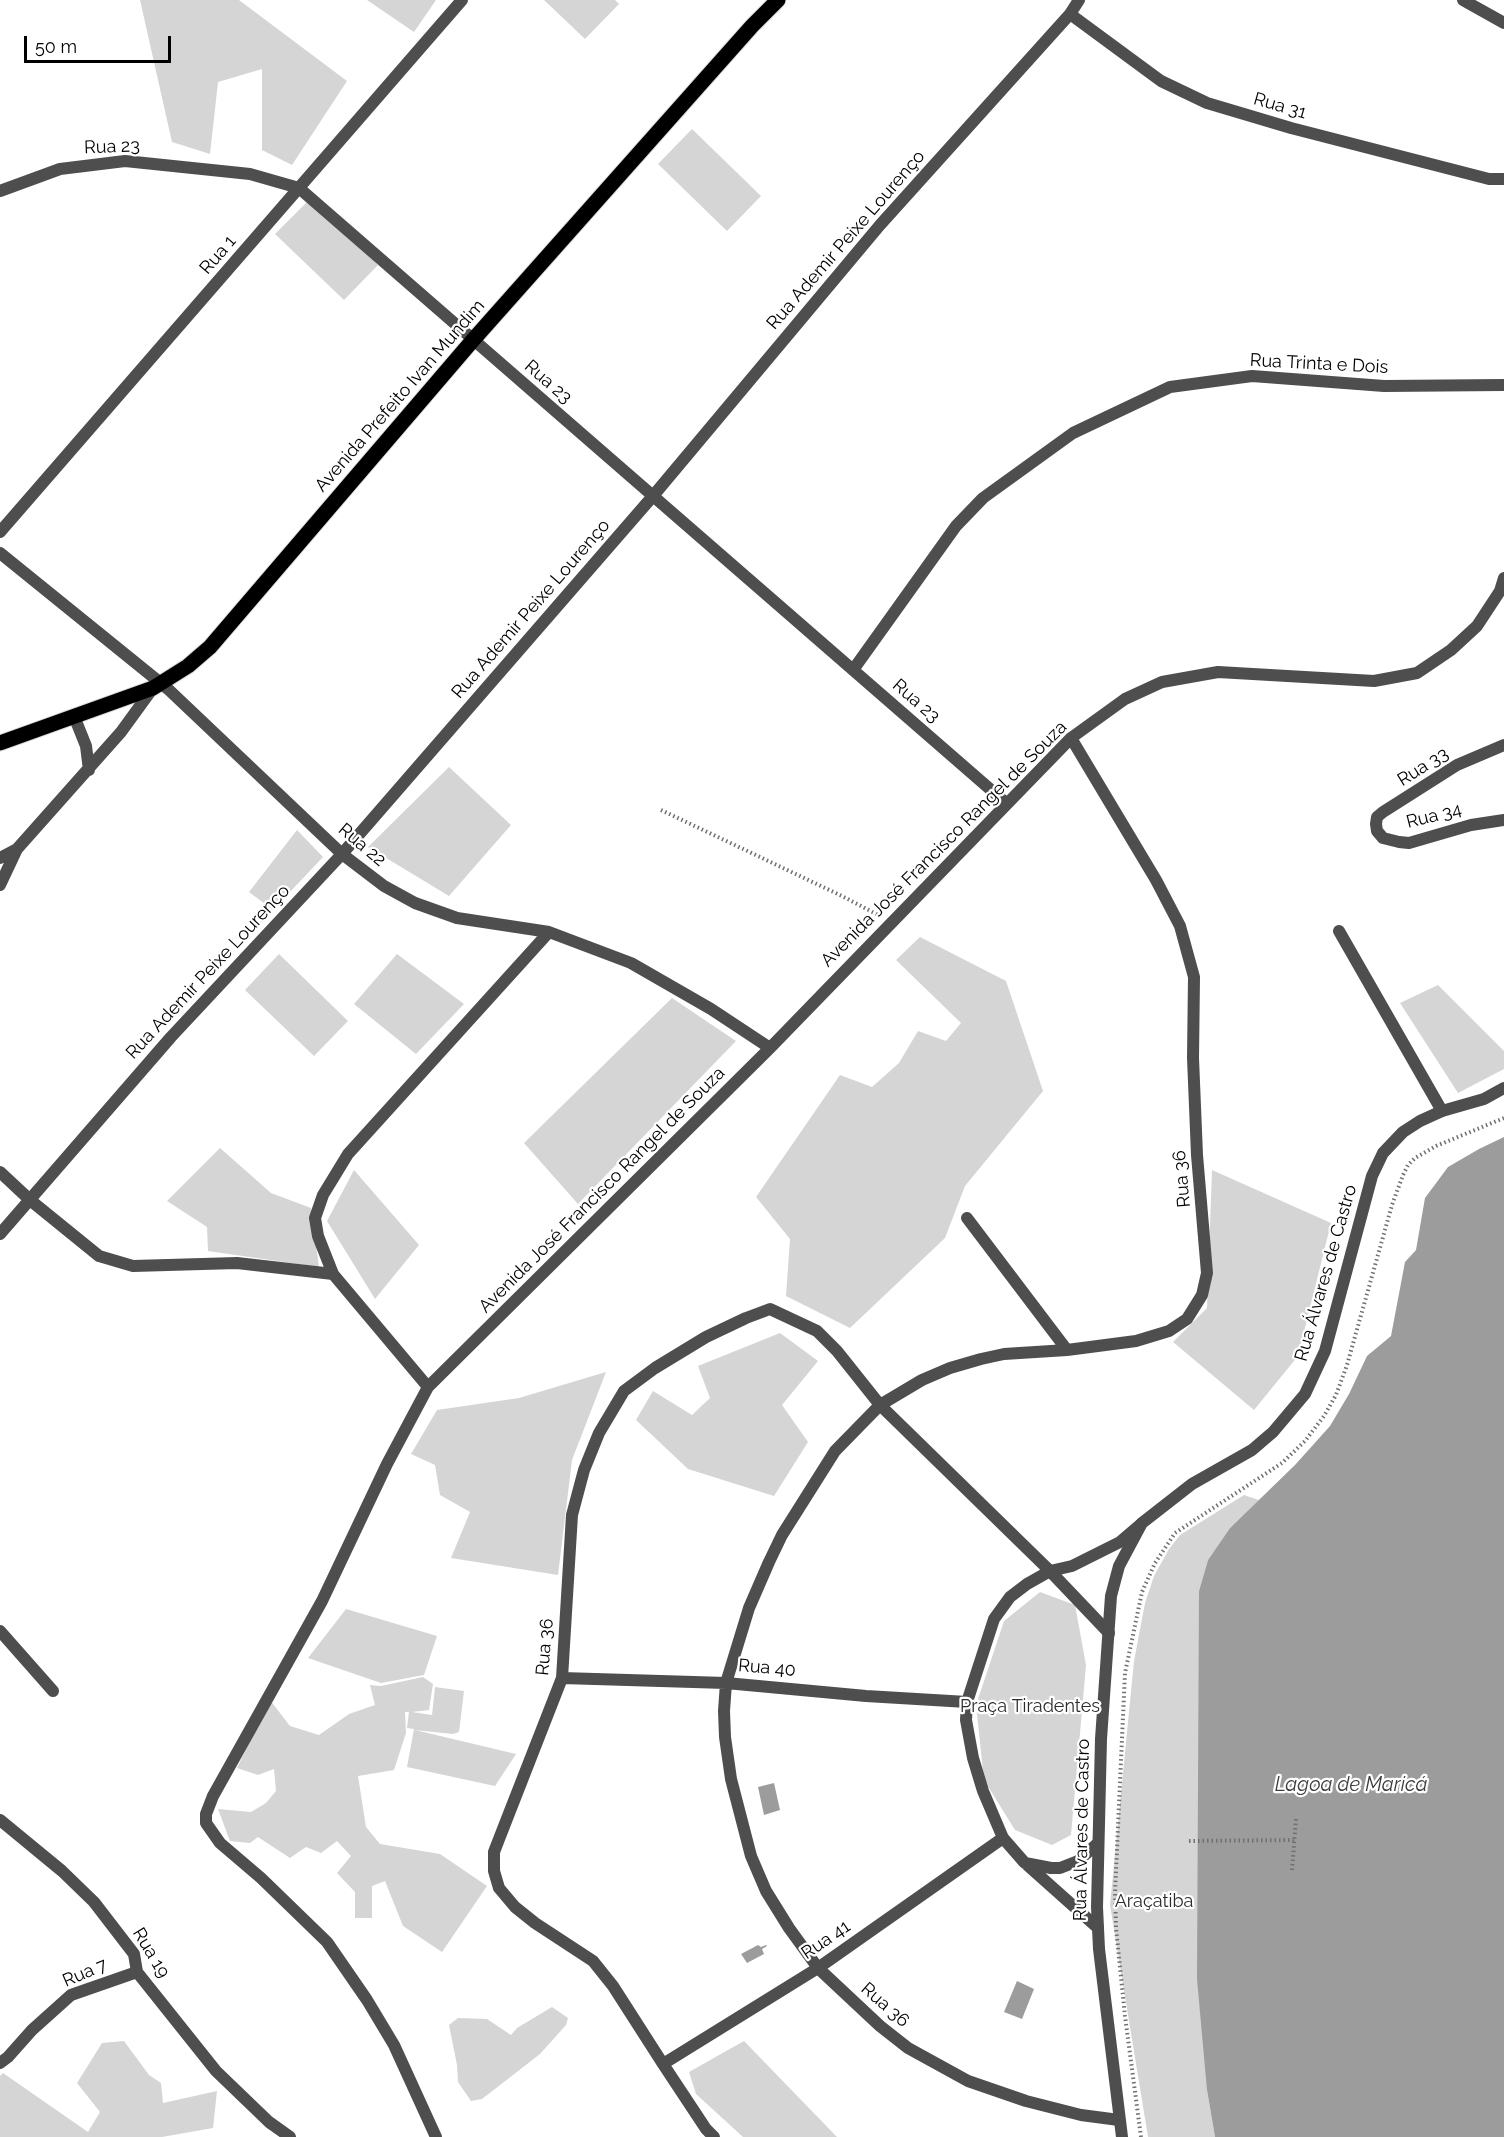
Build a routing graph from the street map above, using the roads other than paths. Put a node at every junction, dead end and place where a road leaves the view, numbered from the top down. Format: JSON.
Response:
{"nodes":[{"id":1,"x":462,"y":0,"type":"edge"},
{"id":2,"x":778,"y":0,"type":"edge"},
{"id":3,"x":1079,"y":0,"type":"edge"},
{"id":4,"x":1463,"y":0,"type":"edge"},
{"id":5,"x":1070,"y":14,"type":"junction"},
{"id":6,"x":1504,"y":23,"type":"edge"},
{"id":7,"x":1504,"y":179,"type":"edge"},
{"id":8,"x":299,"y":188,"type":"junction"},
{"id":9,"x":0,"y":191,"type":"edge"},
{"id":10,"x":473,"y":340,"type":"junction"},
{"id":11,"x":1504,"y":385,"type":"edge"},
{"id":12,"x":653,"y":496,"type":"junction"},
{"id":13,"x":0,"y":532,"type":"edge"},
{"id":14,"x":0,"y":552,"type":"edge"},
{"id":15,"x":1504,"y":578,"type":"edge"},
{"id":16,"x":853,"y":670,"type":"junction"},
{"id":17,"x":157,"y":686,"type":"junction"},
{"id":18,"x":74,"y":716,"type":"junction"},
{"id":19,"x":1071,"y":738,"type":"junction"},
{"id":20,"x":0,"y":743,"type":"edge"},
{"id":21,"x":1504,"y":745,"type":"edge"},
{"id":22,"x":89,"y":770,"type":"junction"},
{"id":23,"x":1006,"y":803,"type":"junction"},
{"id":24,"x":1504,"y":820,"type":"edge"},
{"id":25,"x":1377,"y":831,"type":"joint"},
{"id":26,"x":17,"y":849,"type":"junction"},
{"id":27,"x":342,"y":854,"type":"junction"},
{"id":28,"x":0,"y":858,"type":"edge"},
{"id":29,"x":0,"y":885,"type":"edge"},
{"id":30,"x":1339,"y":931,"type":"dead end"},
{"id":31,"x":549,"y":932,"type":"junction"},
{"id":32,"x":770,"y":1048,"type":"junction"},
{"id":33,"x":1504,"y":1088,"type":"edge"},
{"id":34,"x":1442,"y":1110,"type":"junction"},
{"id":35,"x":0,"y":1172,"type":"edge"},
{"id":36,"x":30,"y":1200,"type":"junction"},
{"id":37,"x":967,"y":1218,"type":"dead end"},
{"id":38,"x":0,"y":1234,"type":"edge"},
{"id":39,"x":333,"y":1274,"type":"junction"},
{"id":40,"x":1067,"y":1350,"type":"junction"},
{"id":41,"x":428,"y":1387,"type":"junction"},
{"id":42,"x":880,"y":1405,"type":"junction"},
{"id":43,"x":1142,"y":1523,"type":"junction"},
{"id":44,"x":1050,"y":1571,"type":"junction"},
{"id":45,"x":0,"y":1631,"type":"edge"},
{"id":46,"x":1109,"y":1633,"type":"junction"},
{"id":47,"x":562,"y":1678,"type":"junction"},
{"id":48,"x":726,"y":1683,"type":"junction"},
{"id":49,"x":53,"y":1691,"type":"dead end"},
{"id":50,"x":967,"y":1702,"type":"junction"},
{"id":51,"x":0,"y":1820,"type":"edge"},
{"id":52,"x":1004,"y":1838,"type":"junction"},
{"id":53,"x":1097,"y":1844,"type":"junction"},
{"id":54,"x":1024,"y":1863,"type":"junction"},
{"id":55,"x":1098,"y":1928,"type":"junction"},
{"id":56,"x":818,"y":1968,"type":"junction"},
{"id":57,"x":137,"y":1972,"type":"junction"},
{"id":58,"x":0,"y":2063,"type":"edge"},
{"id":59,"x":663,"y":2064,"type":"junction"},
{"id":60,"x":1119,"y":2120,"type":"junction"},
{"id":61,"x":290,"y":2137,"type":"edge"},
{"id":62,"x":436,"y":2137,"type":"edge"},
{"id":63,"x":714,"y":2137,"type":"edge"},
{"id":64,"x":1122,"y":2137,"type":"edge"}],
"edges":[{"from":1,"to":8,"type":"street","name":"Rua 1"},
{"from":2,"to":10,"type":"main road","name":"Avenida Prefeito Ivan Mundim"},
{"from":3,"to":5,"type":"street","name":"Rua Ademir Peixe Lourenço"},
{"from":4,"to":6,"type":"street"},
{"from":5,"to":7,"type":"street","name":"Rua 31"},
{"from":5,"to":12,"type":"street","name":"Rua Ademir Peixe Lourenço"},
{"from":8,"to":9,"type":"street","name":"Rua 23"},
{"from":8,"to":10,"type":"street","name":"Rua 23"},
{"from":8,"to":13,"type":"street","name":"Rua 1"},
{"from":10,"to":12,"type":"street","name":"Rua 23"},
{"from":10,"to":17,"type":"main road","name":"Avenida Prefeito Ivan Mundim"},
{"from":11,"to":16,"type":"street","name":"Rua Trinta e Dois"},
{"from":12,"to":16,"type":"street","name":"Rua 23"},
{"from":12,"to":27,"type":"street","name":"Rua Ademir Peixe Lourenço"},
{"from":14,"to":17,"type":"street","name":"Rua 22"},
{"from":15,"to":19,"type":"street","name":"Avenida José Francisco Rangel de Souza"},
{"from":16,"to":23,"type":"street","name":"Rua 23"},
{"from":17,"to":18,"type":"main road","name":"Avenida Prefeito Ivan Mundim"},
{"from":17,"to":22,"type":"street"},
{"from":17,"to":27,"type":"street","name":"Rua 22"},
{"from":18,"to":20,"type":"main road","name":"Avenida Prefeito Ivan Mundim"},
{"from":18,"to":22,"type":"street"},
{"from":19,"to":23,"type":"street","name":"Avenida José Francisco Rangel de Souza"},
{"from":19,"to":40,"type":"street","name":"Rua 36"},
{"from":21,"to":25,"type":"street","name":"Rua 33"},
{"from":22,"to":26,"type":"street"},
{"from":23,"to":32,"type":"street","name":"Avenida José Francisco Rangel de Souza"},
{"from":24,"to":25,"type":"street","name":"Rua 34"},
{"from":26,"to":28,"type":"street"},
{"from":26,"to":29,"type":"street"},
{"from":27,"to":31,"type":"street","name":"Rua 22"},
{"from":27,"to":36,"type":"street","name":"Rua Ademir Peixe Lourenço"},
{"from":30,"to":34,"type":"street"},
{"from":31,"to":32,"type":"street","name":"Rua 22"},
{"from":31,"to":39,"type":"street"},
{"from":32,"to":41,"type":"street","name":"Avenida José Francisco Rangel de Souza"},
{"from":33,"to":34,"type":"street","name":"Rua Álvares de Castro"},
{"from":34,"to":43,"type":"street","name":"Rua Álvares de Castro"},
{"from":35,"to":36,"type":"street"},
{"from":36,"to":38,"type":"street","name":"Rua Ademir Peixe Lourenço"},
{"from":36,"to":39,"type":"street"},
{"from":37,"to":40,"type":"street"},
{"from":39,"to":41,"type":"street"},
{"from":40,"to":42,"type":"street","name":"Rua 36"},
{"from":41,"to":62,"type":"street","name":"Avenida José Francisco Rangel de Souza"},
{"from":42,"to":44,"type":"street","name":"Rua 36"},
{"from":42,"to":47,"type":"street","name":"Rua 36"},
{"from":42,"to":48,"type":"street","name":"Rua 36"},
{"from":43,"to":44,"type":"street"},
{"from":43,"to":46,"type":"street","name":"Rua Álvares de Castro"},
{"from":44,"to":46,"type":"street","name":"Rua 36"},
{"from":44,"to":50,"type":"street"},
{"from":45,"to":49,"type":"street"},
{"from":46,"to":53,"type":"street","name":"Rua Álvares de Castro"},
{"from":47,"to":48,"type":"street","name":"Rua 40"},
{"from":47,"to":59,"type":"street","name":"Rua 36"},
{"from":48,"to":50,"type":"street","name":"Rua 40"},
{"from":48,"to":56,"type":"street","name":"Rua 36"},
{"from":50,"to":52,"type":"street"},
{"from":51,"to":57,"type":"street","name":"Rua 19"},
{"from":52,"to":54,"type":"street"},
{"from":52,"to":56,"type":"street","name":"Rua 41"},
{"from":53,"to":54,"type":"street"},
{"from":53,"to":55,"type":"street","name":"Rua Álvares de Castro"},
{"from":54,"to":55,"type":"street"},
{"from":55,"to":60,"type":"street","name":"Rua Álvares de Castro"},
{"from":56,"to":59,"type":"street","name":"Rua 41"},
{"from":56,"to":60,"type":"street","name":"Rua 36"},
{"from":57,"to":58,"type":"street","name":"Rua 7"},
{"from":57,"to":61,"type":"street","name":"Rua 19"},
{"from":59,"to":63,"type":"street","name":"Rua 36"},
{"from":60,"to":64,"type":"street","name":"Rua Álvares de Castro"}]}
